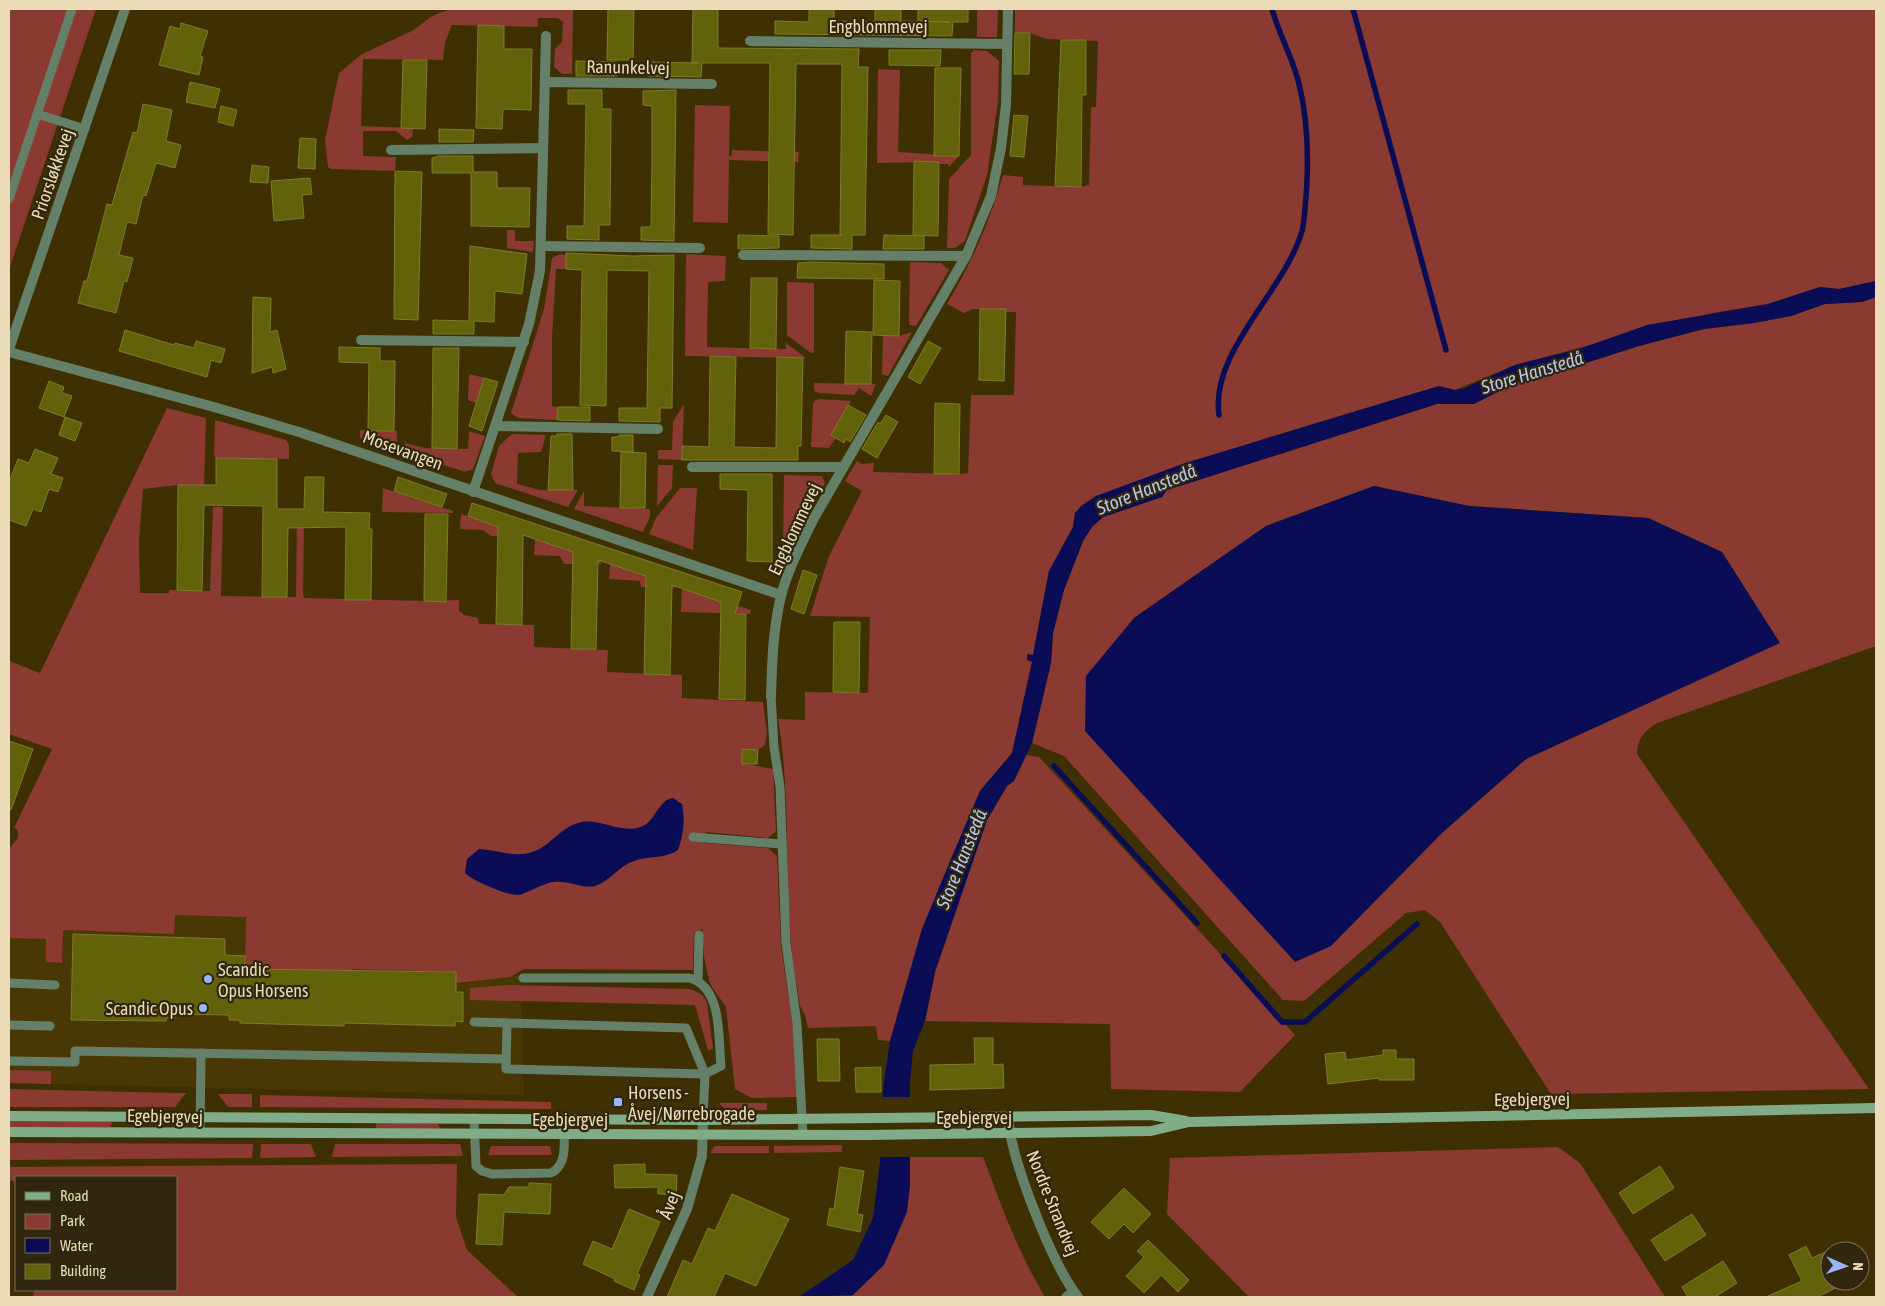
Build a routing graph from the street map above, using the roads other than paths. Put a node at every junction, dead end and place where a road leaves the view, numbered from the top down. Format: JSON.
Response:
{"nodes":[{"id":1,"x":72,"y":9,"type":"edge"},
{"id":2,"x":125,"y":9,"type":"edge"},
{"id":3,"x":1008,"y":9,"type":"edge"},
{"id":4,"x":546,"y":36,"type":"dead end"},
{"id":5,"x":750,"y":41,"type":"dead end"},
{"id":6,"x":1006,"y":44,"type":"junction"},
{"id":7,"x":545,"y":82,"type":"junction"},
{"id":8,"x":712,"y":84,"type":"dead end"},
{"id":9,"x":37,"y":114,"type":"junction"},
{"id":10,"x":85,"y":129,"type":"junction"},
{"id":11,"x":543,"y":148,"type":"junction"},
{"id":12,"x":391,"y":150,"type":"dead end"},
{"id":13,"x":9,"y":199,"type":"edge"},
{"id":14,"x":542,"y":246,"type":"junction"},
{"id":15,"x":700,"y":248,"type":"dead end"},
{"id":16,"x":743,"y":255,"type":"dead end"},
{"id":17,"x":966,"y":256,"type":"junction"},
{"id":18,"x":361,"y":340,"type":"dead end"},
{"id":19,"x":524,"y":342,"type":"junction"},
{"id":20,"x":9,"y":350,"type":"edge"},
{"id":21,"x":496,"y":426,"type":"junction"},
{"id":22,"x":658,"y":428,"type":"dead end"},
{"id":23,"x":692,"y":467,"type":"dead end"},
{"id":24,"x":843,"y":467,"type":"junction"},
{"id":25,"x":473,"y":492,"type":"junction"},
{"id":26,"x":781,"y":595,"type":"junction"},
{"id":27,"x":771,"y":696,"type":"joint"},
{"id":28,"x":693,"y":836,"type":"dead end"},
{"id":29,"x":781,"y":844,"type":"junction"},
{"id":30,"x":699,"y":935,"type":"dead end"},
{"id":31,"x":523,"y":978,"type":"dead end"},
{"id":32,"x":698,"y":981,"type":"junction"},
{"id":33,"x":9,"y":984,"type":"edge"},
{"id":34,"x":55,"y":985,"type":"dead end"},
{"id":35,"x":474,"y":1022,"type":"dead end"},
{"id":36,"x":507,"y":1023,"type":"junction"},
{"id":37,"x":9,"y":1025,"type":"edge"},
{"id":38,"x":50,"y":1026,"type":"dead end"},
{"id":39,"x":201,"y":1053,"type":"junction"},
{"id":40,"x":506,"y":1059,"type":"junction"},
{"id":41,"x":9,"y":1061,"type":"edge"},
{"id":42,"x":705,"y":1074,"type":"junction"},
{"id":43,"x":1876,"y":1108,"type":"edge"},
{"id":44,"x":9,"y":1116,"type":"edge"},
{"id":45,"x":200,"y":1117,"type":"junction"},
{"id":46,"x":1008,"y":1117,"type":"junction"},
{"id":47,"x":474,"y":1118,"type":"junction"},
{"id":48,"x":564,"y":1119,"type":"junction"},
{"id":49,"x":803,"y":1119,"type":"junction"},
{"id":50,"x":703,"y":1120,"type":"junction"},
{"id":51,"x":1189,"y":1122,"type":"junction"},
{"id":52,"x":9,"y":1132,"type":"edge"},
{"id":53,"x":200,"y":1133,"type":"junction"},
{"id":54,"x":1009,"y":1133,"type":"junction"},
{"id":55,"x":474,"y":1135,"type":"junction"},
{"id":56,"x":564,"y":1135,"type":"junction"},
{"id":57,"x":803,"y":1135,"type":"junction"},
{"id":58,"x":702,"y":1136,"type":"junction"},
{"id":59,"x":1072,"y":1295,"type":"edge"},
{"id":60,"x":647,"y":1297,"type":"edge"}],
"edges":[{"from":1,"to":9,"type":"lane"},
{"from":2,"to":10,"type":"street","name":"Priorsløkkevej"},
{"from":3,"to":6,"type":"street","name":"Engblommevej"},
{"from":4,"to":7,"type":"street"},
{"from":5,"to":6,"type":"street","name":"Engblommevej"},
{"from":6,"to":17,"type":"street","name":"Engblommevej"},
{"from":7,"to":8,"type":"street","name":"Ranunkelvej"},
{"from":7,"to":11,"type":"street"},
{"from":9,"to":10,"type":"lane"},
{"from":9,"to":13,"type":"lane"},
{"from":10,"to":20,"type":"street","name":"Priorsløkkevej"},
{"from":11,"to":12,"type":"street"},
{"from":11,"to":14,"type":"street"},
{"from":14,"to":15,"type":"street"},
{"from":14,"to":19,"type":"street"},
{"from":16,"to":17,"type":"street"},
{"from":17,"to":24,"type":"street","name":"Engblommevej"},
{"from":18,"to":19,"type":"street"},
{"from":19,"to":21,"type":"street"},
{"from":20,"to":25,"type":"street","name":"Mosevangen"},
{"from":21,"to":22,"type":"street"},
{"from":21,"to":25,"type":"street"},
{"from":23,"to":24,"type":"street","name":"Engblommevej"},
{"from":24,"to":26,"type":"street","name":"Engblommevej"},
{"from":25,"to":26,"type":"street","name":"Mosevangen"},
{"from":26,"to":27,"type":"street","name":"Engblommevej"},
{"from":27,"to":29,"type":"lane"},
{"from":28,"to":29,"type":"lane"},
{"from":29,"to":49,"type":"lane"},
{"from":30,"to":32,"type":"lane"},
{"from":31,"to":32,"type":"lane"},
{"from":32,"to":42,"type":"lane"},
{"from":33,"to":34,"type":"lane"},
{"from":35,"to":36,"type":"lane"},
{"from":36,"to":40,"type":"lane"},
{"from":36,"to":42,"type":"lane"},
{"from":37,"to":38,"type":"lane"},
{"from":39,"to":40,"type":"lane"},
{"from":39,"to":41,"type":"lane"},
{"from":39,"to":45,"type":"lane"},
{"from":40,"to":42,"type":"lane"},
{"from":42,"to":50,"type":"lane"},
{"from":43,"to":51,"type":"street","name":"Egebjergvej"},
{"from":44,"to":45,"type":"street","name":"Egebjergvej"},
{"from":45,"to":47,"type":"street","name":"Egebjergvej"},
{"from":45,"to":53,"type":"lane"},
{"from":46,"to":49,"type":"street","name":"Egebjergvej"},
{"from":46,"to":51,"type":"street","name":"Egebjergvej"},
{"from":46,"to":54,"type":"street","name":"Nordre Strandvej"},
{"from":47,"to":48,"type":"street","name":"Egebjergvej"},
{"from":47,"to":55,"type":"lane"},
{"from":48,"to":50,"type":"street","name":"Egebjergvej"},
{"from":48,"to":56,"type":"lane"},
{"from":49,"to":50,"type":"street","name":"Egebjergvej"},
{"from":49,"to":57,"type":"lane"},
{"from":50,"to":58,"type":"street","name":"Åvej"},
{"from":51,"to":54,"type":"street","name":"Egebjergvej"},
{"from":52,"to":53,"type":"street","name":"Egebjergvej"},
{"from":53,"to":55,"type":"street","name":"Egebjergvej"},
{"from":54,"to":57,"type":"street","name":"Egebjergvej"},
{"from":54,"to":59,"type":"street","name":"Nordre Strandvej"},
{"from":55,"to":56,"type":"street","name":"Egebjergvej"},
{"from":55,"to":56,"type":"lane"},
{"from":56,"to":58,"type":"street","name":"Egebjergvej"},
{"from":57,"to":58,"type":"street","name":"Egebjergvej"},
{"from":58,"to":60,"type":"street","name":"Åvej"}]}
